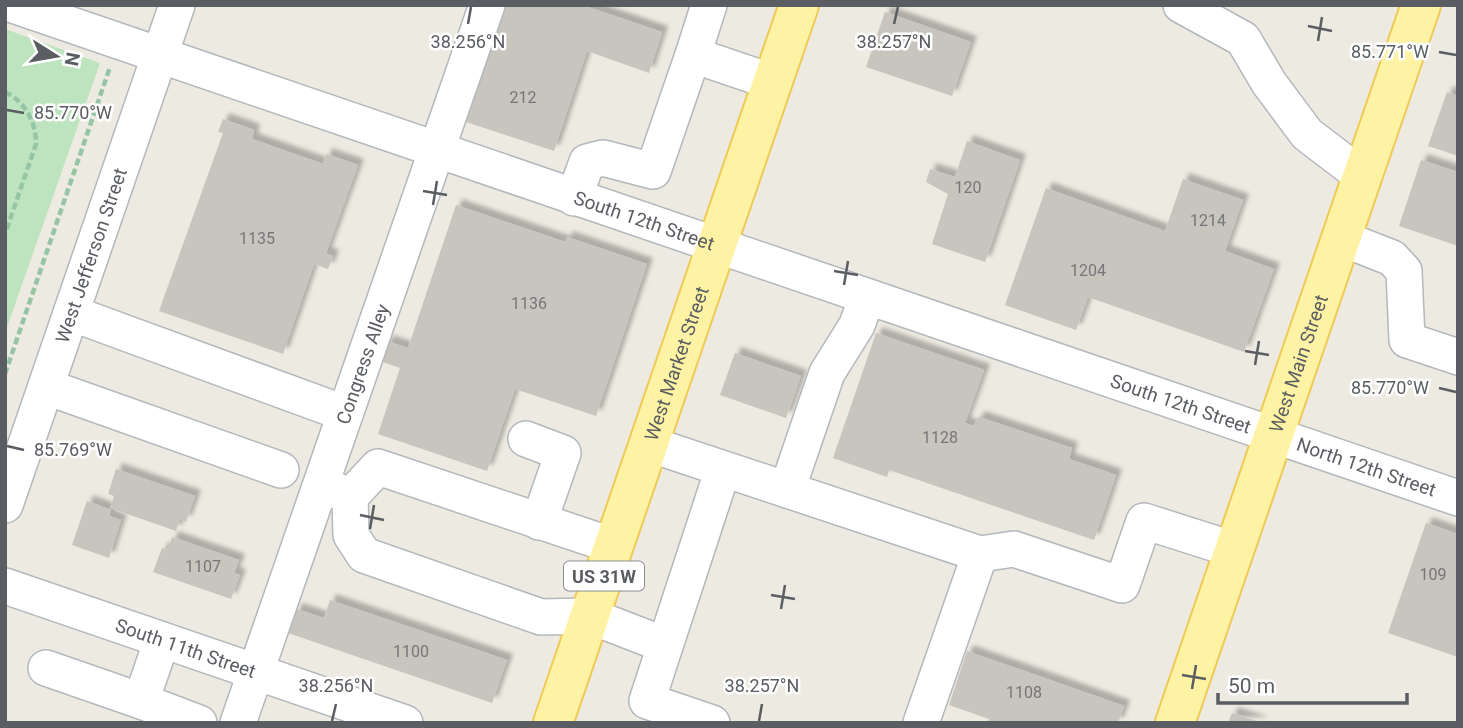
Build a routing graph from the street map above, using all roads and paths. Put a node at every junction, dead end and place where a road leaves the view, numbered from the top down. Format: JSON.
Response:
{"nodes":[{"id":1,"x":13,"y":5,"type":"edge"},
{"id":2,"x":177,"y":5,"type":"edge"},
{"id":3,"x":709,"y":5,"type":"edge"},
{"id":4,"x":799,"y":5,"type":"edge"},
{"id":5,"x":1181,"y":5,"type":"edge"},
{"id":6,"x":1421,"y":5,"type":"edge"},
{"id":7,"x":478,"y":8,"type":"edge"},
{"id":8,"x":693,"y":55,"type":"junction"},
{"id":9,"x":159,"y":56,"type":"junction"},
{"id":10,"x":112,"y":61,"type":"dead end"},
{"id":11,"x":773,"y":82,"type":"junction"},
{"id":12,"x":5,"y":92,"type":"edge"},
{"id":13,"x":438,"y":151,"type":"junction"},
{"id":14,"x":1362,"y":176,"type":"junction"},
{"id":15,"x":574,"y":198,"type":"junction"},
{"id":16,"x":5,"y":234,"type":"edge"},
{"id":17,"x":1341,"y":238,"type":"junction"},
{"id":18,"x":717,"y":246,"type":"junction"},
{"id":19,"x":867,"y":297,"type":"junction"},
{"id":20,"x":71,"y":313,"type":"junction"},
{"id":21,"x":1458,"y":357,"type":"edge"},
{"id":22,"x":5,"y":374,"type":"edge"},
{"id":23,"x":47,"y":387,"type":"junction"},
{"id":24,"x":344,"y":413,"type":"junction"},
{"id":25,"x":1275,"y":435,"type":"junction"},
{"id":26,"x":526,"y":439,"type":"dead end"},
{"id":27,"x":649,"y":444,"type":"junction"},
{"id":28,"x":723,"y":469,"type":"junction"},
{"id":29,"x":281,"y":470,"type":"dead end"},
{"id":30,"x":787,"y":489,"type":"junction"},
{"id":31,"x":335,"y":490,"type":"junction"},
{"id":32,"x":1458,"y":498,"type":"edge"},
{"id":33,"x":5,"y":505,"type":"edge"},
{"id":34,"x":539,"y":522,"type":"junction"},
{"id":35,"x":614,"y":546,"type":"junction"},
{"id":36,"x":1235,"y":550,"type":"junction"},
{"id":37,"x":981,"y":554,"type":"junction"},
{"id":38,"x":5,"y":586,"type":"edge"},
{"id":39,"x":590,"y":617,"type":"junction"},
{"id":40,"x":162,"y":640,"type":"junction"},
{"id":41,"x":665,"y":645,"type":"junction"},
{"id":42,"x":46,"y":668,"type":"dead end"},
{"id":43,"x":255,"y":671,"type":"junction"},
{"id":44,"x":141,"y":701,"type":"junction"},
{"id":45,"x":200,"y":723,"type":"edge"},
{"id":46,"x":238,"y":723,"type":"edge"},
{"id":47,"x":405,"y":723,"type":"edge"},
{"id":48,"x":554,"y":723,"type":"edge"},
{"id":49,"x":712,"y":723,"type":"edge"},
{"id":50,"x":921,"y":723,"type":"edge"},
{"id":51,"x":1175,"y":723,"type":"edge"}],
"edges":[{"from":1,"to":9,"type":"street","name":"South 12th Street"},
{"from":2,"to":9,"type":"street","name":"West Jefferson Street"},
{"from":3,"to":8,"type":"street"},
{"from":4,"to":11,"type":"main road","name":"West Market Street","number":"US 31W"},
{"from":5,"to":14,"type":"street"},
{"from":6,"to":14,"type":"main road","name":"West Main Street"},
{"from":7,"to":13,"type":"street","name":"Congress Alley"},
{"from":8,"to":11,"type":"street"},
{"from":8,"to":15,"type":"street"},
{"from":9,"to":13,"type":"street","name":"South 12th Street"},
{"from":9,"to":20,"type":"street","name":"West Jefferson Street"},
{"from":10,"to":22,"type":"path"},
{"from":11,"to":18,"type":"main road","name":"West Market Street","number":"US 31W"},
{"from":12,"to":16,"type":"path"},
{"from":13,"to":15,"type":"street","name":"South 12th Street"},
{"from":13,"to":24,"type":"street","name":"Congress Alley"},
{"from":14,"to":17,"type":"main road","name":"West Main Street"},
{"from":15,"to":18,"type":"street","name":"South 12th Street"},
{"from":17,"to":21,"type":"street"},
{"from":17,"to":25,"type":"main road","name":"West Main Street"},
{"from":18,"to":19,"type":"street","name":"South 12th Street"},
{"from":18,"to":27,"type":"main road","name":"West Market Street","number":"US 31W"},
{"from":19,"to":25,"type":"street","name":"South 12th Street"},
{"from":19,"to":30,"type":"street"},
{"from":20,"to":23,"type":"street","name":"West Jefferson Street"},
{"from":20,"to":24,"type":"street"},
{"from":23,"to":29,"type":"street"},
{"from":23,"to":33,"type":"street","name":"West Jefferson Street"},
{"from":24,"to":31,"type":"street","name":"Congress Alley"},
{"from":25,"to":32,"type":"street","name":"North 12th Street"},
{"from":25,"to":36,"type":"main road","name":"West Main Street"},
{"from":26,"to":34,"type":"street"},
{"from":27,"to":28,"type":"street"},
{"from":27,"to":35,"type":"main road","name":"West Market Street","number":"US 31W"},
{"from":28,"to":30,"type":"street"},
{"from":28,"to":41,"type":"street"},
{"from":30,"to":37,"type":"street"},
{"from":31,"to":34,"type":"street"},
{"from":31,"to":39,"type":"street"},
{"from":31,"to":43,"type":"street","name":"Congress Alley"},
{"from":34,"to":35,"type":"street"},
{"from":35,"to":39,"type":"main road","name":"West Market Street","number":"US 31W"},
{"from":36,"to":37,"type":"street"},
{"from":36,"to":51,"type":"main road","name":"West Main Street"},
{"from":37,"to":50,"type":"street"},
{"from":38,"to":40,"type":"street","name":"South 11th Street"},
{"from":39,"to":41,"type":"street"},
{"from":39,"to":48,"type":"main road","name":"West Market Street","number":"US 31W"},
{"from":40,"to":43,"type":"street","name":"South 11th Street"},
{"from":40,"to":44,"type":"street"},
{"from":41,"to":49,"type":"street"},
{"from":42,"to":44,"type":"street"},
{"from":43,"to":46,"type":"street","name":"Congress Alley"},
{"from":43,"to":47,"type":"street","name":"South 11th Street"},
{"from":44,"to":45,"type":"street"}]}
